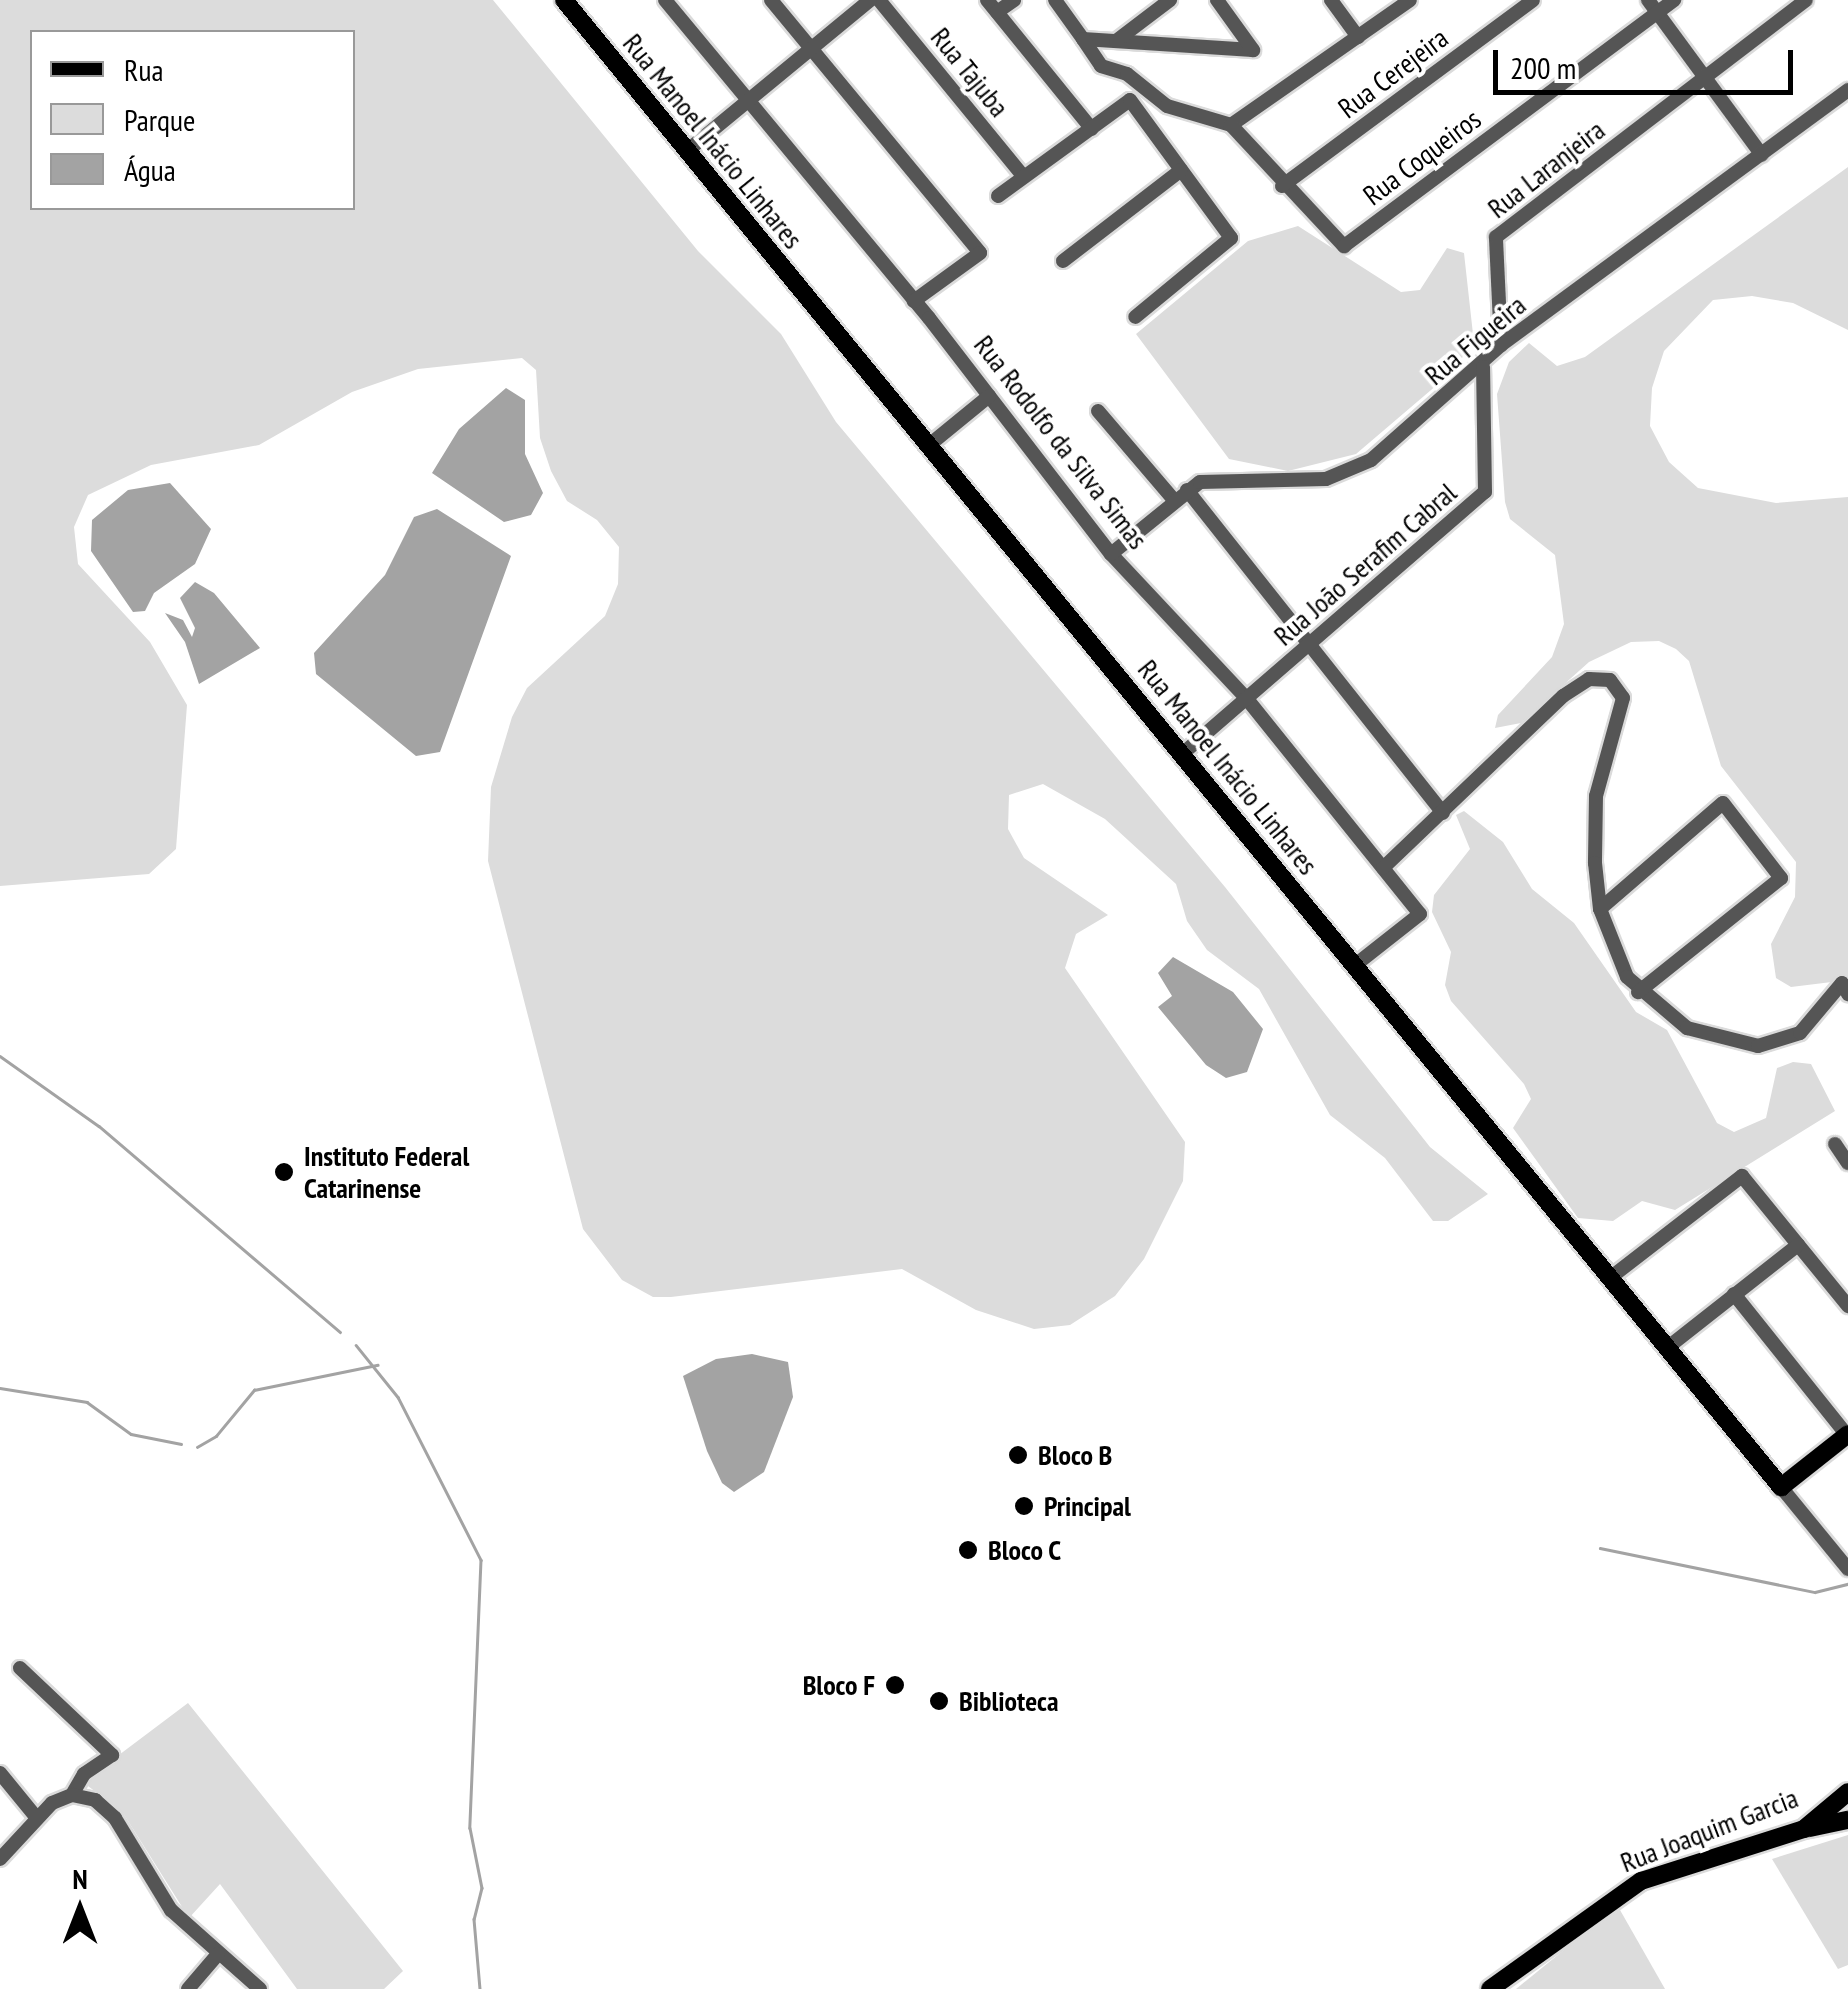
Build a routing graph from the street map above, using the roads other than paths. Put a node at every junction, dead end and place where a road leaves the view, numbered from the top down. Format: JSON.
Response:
{"nodes":[{"id":1,"x":564,"y":0,"type":"edge"},
{"id":2,"x":665,"y":0,"type":"edge"},
{"id":3,"x":771,"y":0,"type":"edge"},
{"id":4,"x":870,"y":0,"type":"edge"},
{"id":5,"x":879,"y":0,"type":"edge"},
{"id":6,"x":1014,"y":0,"type":"edge"},
{"id":7,"x":1055,"y":0,"type":"edge"},
{"id":8,"x":1170,"y":0,"type":"edge"},
{"id":9,"x":1217,"y":0,"type":"edge"},
{"id":10,"x":1331,"y":0,"type":"edge"},
{"id":11,"x":1410,"y":0,"type":"edge"},
{"id":12,"x":1533,"y":0,"type":"edge"},
{"id":13,"x":1674,"y":0,"type":"edge"},
{"id":14,"x":1806,"y":0,"type":"edge"},
{"id":15,"x":992,"y":6,"type":"edge"},
{"id":16,"x":1652,"y":6,"type":"edge"},
{"id":17,"x":1358,"y":37,"type":"junction"},
{"id":18,"x":1083,"y":39,"type":"junction"},
{"id":19,"x":1116,"y":42,"type":"junction"},
{"id":20,"x":811,"y":48,"type":"junction"},
{"id":21,"x":1706,"y":78,"type":"junction"},
{"id":22,"x":1848,"y":90,"type":"edge"},
{"id":23,"x":748,"y":100,"type":"junction"},
{"id":24,"x":1231,"y":124,"type":"junction"},
{"id":25,"x":1092,"y":129,"type":"junction"},
{"id":26,"x":687,"y":151,"type":"junction"},
{"id":27,"x":1762,"y":155,"type":"junction"},
{"id":28,"x":1181,"y":170,"type":"junction"},
{"id":29,"x":1023,"y":176,"type":"junction"},
{"id":30,"x":1282,"y":186,"type":"junction"},
{"id":31,"x":998,"y":196,"type":"dead end"},
{"id":32,"x":1063,"y":261,"type":"dead end"},
{"id":33,"x":914,"y":301,"type":"junction"},
{"id":34,"x":1135,"y":318,"type":"dead end"},
{"id":35,"x":1501,"y":345,"type":"junction"},
{"id":36,"x":1483,"y":366,"type":"junction"},
{"id":37,"x":990,"y":396,"type":"junction"},
{"id":38,"x":1098,"y":410,"type":"dead end"},
{"id":39,"x":928,"y":446,"type":"junction"},
{"id":40,"x":1181,"y":495,"type":"junction"},
{"id":41,"x":1111,"y":554,"type":"junction"},
{"id":42,"x":1307,"y":647,"type":"junction"},
{"id":43,"x":1246,"y":699,"type":"junction"},
{"id":44,"x":1181,"y":755,"type":"junction"},
{"id":45,"x":1443,"y":812,"type":"junction"},
{"id":46,"x":1383,"y":868,"type":"junction"},
{"id":47,"x":1600,"y":909,"type":"junction"},
{"id":48,"x":1354,"y":966,"type":"junction"},
{"id":49,"x":1638,"y":992,"type":"junction"},
{"id":50,"x":1848,"y":994,"type":"edge"},
{"id":51,"x":1835,"y":1144,"type":"dead end"},
{"id":52,"x":1848,"y":1164,"type":"edge"},
{"id":53,"x":1798,"y":1244,"type":"junction"},
{"id":54,"x":1610,"y":1278,"type":"junction"},
{"id":55,"x":1734,"y":1294,"type":"junction"},
{"id":56,"x":1848,"y":1306,"type":"edge"},
{"id":57,"x":1667,"y":1348,"type":"junction"},
{"id":58,"x":1848,"y":1435,"type":"edge"},
{"id":59,"x":1782,"y":1488,"type":"junction"},
{"id":60,"x":1848,"y":1569,"type":"edge"},
{"id":61,"x":20,"y":1668,"type":"dead end"},
{"id":62,"x":0,"y":1773,"type":"edge"},
{"id":63,"x":1848,"y":1792,"type":"edge"},
{"id":64,"x":72,"y":1795,"type":"junction"},
{"id":65,"x":36,"y":1816,"type":"junction"},
{"id":66,"x":1848,"y":1820,"type":"edge"},
{"id":67,"x":1804,"y":1828,"type":"junction"},
{"id":68,"x":0,"y":1859,"type":"edge"},
{"id":69,"x":218,"y":1954,"type":"junction"},
{"id":70,"x":188,"y":1989,"type":"edge"},
{"id":71,"x":260,"y":1989,"type":"edge"},
{"id":72,"x":1490,"y":1989,"type":"edge"}],
"edges":[{"from":1,"to":26,"type":"main road","name":"Rua Manoel Inácio Linhares"},
{"from":2,"to":23,"type":"street","name":"Rua Rodolfo da Silva Simas"},
{"from":3,"to":20,"type":"street"},
{"from":4,"to":20,"type":"street"},
{"from":5,"to":29,"type":"street","name":"Rua Tajuba"},
{"from":6,"to":15,"type":"street"},
{"from":7,"to":18,"type":"street"},
{"from":8,"to":19,"type":"street"},
{"from":9,"to":19,"type":"street"},
{"from":10,"to":17,"type":"street"},
{"from":11,"to":17,"type":"street"},
{"from":12,"to":30,"type":"street","name":"Rua Cerejeira"},
{"from":13,"to":16,"type":"street","name":"Rua Coqueiros"},
{"from":14,"to":21,"type":"street","name":"Rua Laranjeira"},
{"from":15,"to":25,"type":"street"},
{"from":16,"to":21,"type":"street"},
{"from":16,"to":30,"type":"street","name":"Rua Coqueiros"},
{"from":17,"to":24,"type":"street"},
{"from":18,"to":19,"type":"street"},
{"from":18,"to":24,"type":"street"},
{"from":20,"to":23,"type":"street"},
{"from":20,"to":33,"type":"street"},
{"from":21,"to":27,"type":"street"},
{"from":21,"to":35,"type":"street","name":"Rua Laranjeira"},
{"from":22,"to":27,"type":"street","name":"Rua Figueira"},
{"from":23,"to":26,"type":"street"},
{"from":23,"to":33,"type":"street","name":"Rua Rodolfo da Silva Simas"},
{"from":24,"to":30,"type":"street"},
{"from":25,"to":28,"type":"street"},
{"from":25,"to":29,"type":"street"},
{"from":26,"to":39,"type":"main road","name":"Rua Manoel Inácio Linhares"},
{"from":27,"to":35,"type":"street","name":"Rua Figueira"},
{"from":28,"to":32,"type":"street"},
{"from":28,"to":34,"type":"street"},
{"from":29,"to":31,"type":"street"},
{"from":33,"to":37,"type":"street","name":"Rua Rodolfo da Silva Simas"},
{"from":35,"to":36,"type":"street","name":"Rua Figueira"},
{"from":36,"to":40,"type":"street","name":"Rua Figueira"},
{"from":36,"to":42,"type":"street","name":"Rua João Serafim Cabral"},
{"from":37,"to":39,"type":"street"},
{"from":37,"to":41,"type":"street","name":"Rua Rodolfo da Silva Simas"},
{"from":38,"to":40,"type":"street"},
{"from":39,"to":44,"type":"main road","name":"Rua Manoel Inácio Linhares"},
{"from":40,"to":41,"type":"street","name":"Rua Figueira"},
{"from":40,"to":42,"type":"street"},
{"from":41,"to":43,"type":"street","name":"Rua Rodolfo da Silva Simas"},
{"from":42,"to":43,"type":"street","name":"Rua João Serafim Cabral"},
{"from":42,"to":45,"type":"street"},
{"from":43,"to":44,"type":"street","name":"Rua João Serafim Cabral"},
{"from":43,"to":46,"type":"street","name":"Rua Rodolfo da Silva Simas"},
{"from":44,"to":48,"type":"main road","name":"Rua Manoel Inácio Linhares"},
{"from":45,"to":46,"type":"street"},
{"from":45,"to":47,"type":"street"},
{"from":46,"to":48,"type":"street","name":"Rua Rodolfo da Silva Simas"},
{"from":47,"to":49,"type":"street"},
{"from":47,"to":49,"type":"street"},
{"from":48,"to":54,"type":"main road","name":"Rua Manoel Inácio Linhares"},
{"from":49,"to":50,"type":"street"},
{"from":51,"to":52,"type":"street"},
{"from":53,"to":54,"type":"street"},
{"from":53,"to":55,"type":"street"},
{"from":53,"to":56,"type":"street"},
{"from":54,"to":57,"type":"main road","name":"Rua Manoel Inácio Linhares"},
{"from":55,"to":57,"type":"street"},
{"from":55,"to":58,"type":"street"},
{"from":57,"to":59,"type":"main road","name":"Rua Manoel Inácio Linhares"},
{"from":58,"to":59,"type":"main road"},
{"from":59,"to":60,"type":"street","name":"Rua Manoel Inácio Linhares"},
{"from":61,"to":64,"type":"street"},
{"from":62,"to":65,"type":"street"},
{"from":63,"to":67,"type":"main road","name":"Rua Joaquim Garcia"},
{"from":64,"to":65,"type":"street"},
{"from":64,"to":69,"type":"street"},
{"from":65,"to":68,"type":"street"},
{"from":66,"to":67,"type":"main road"},
{"from":67,"to":72,"type":"main road","name":"Rua Joaquim Garcia"},
{"from":69,"to":70,"type":"street"},
{"from":69,"to":71,"type":"street"}]}
